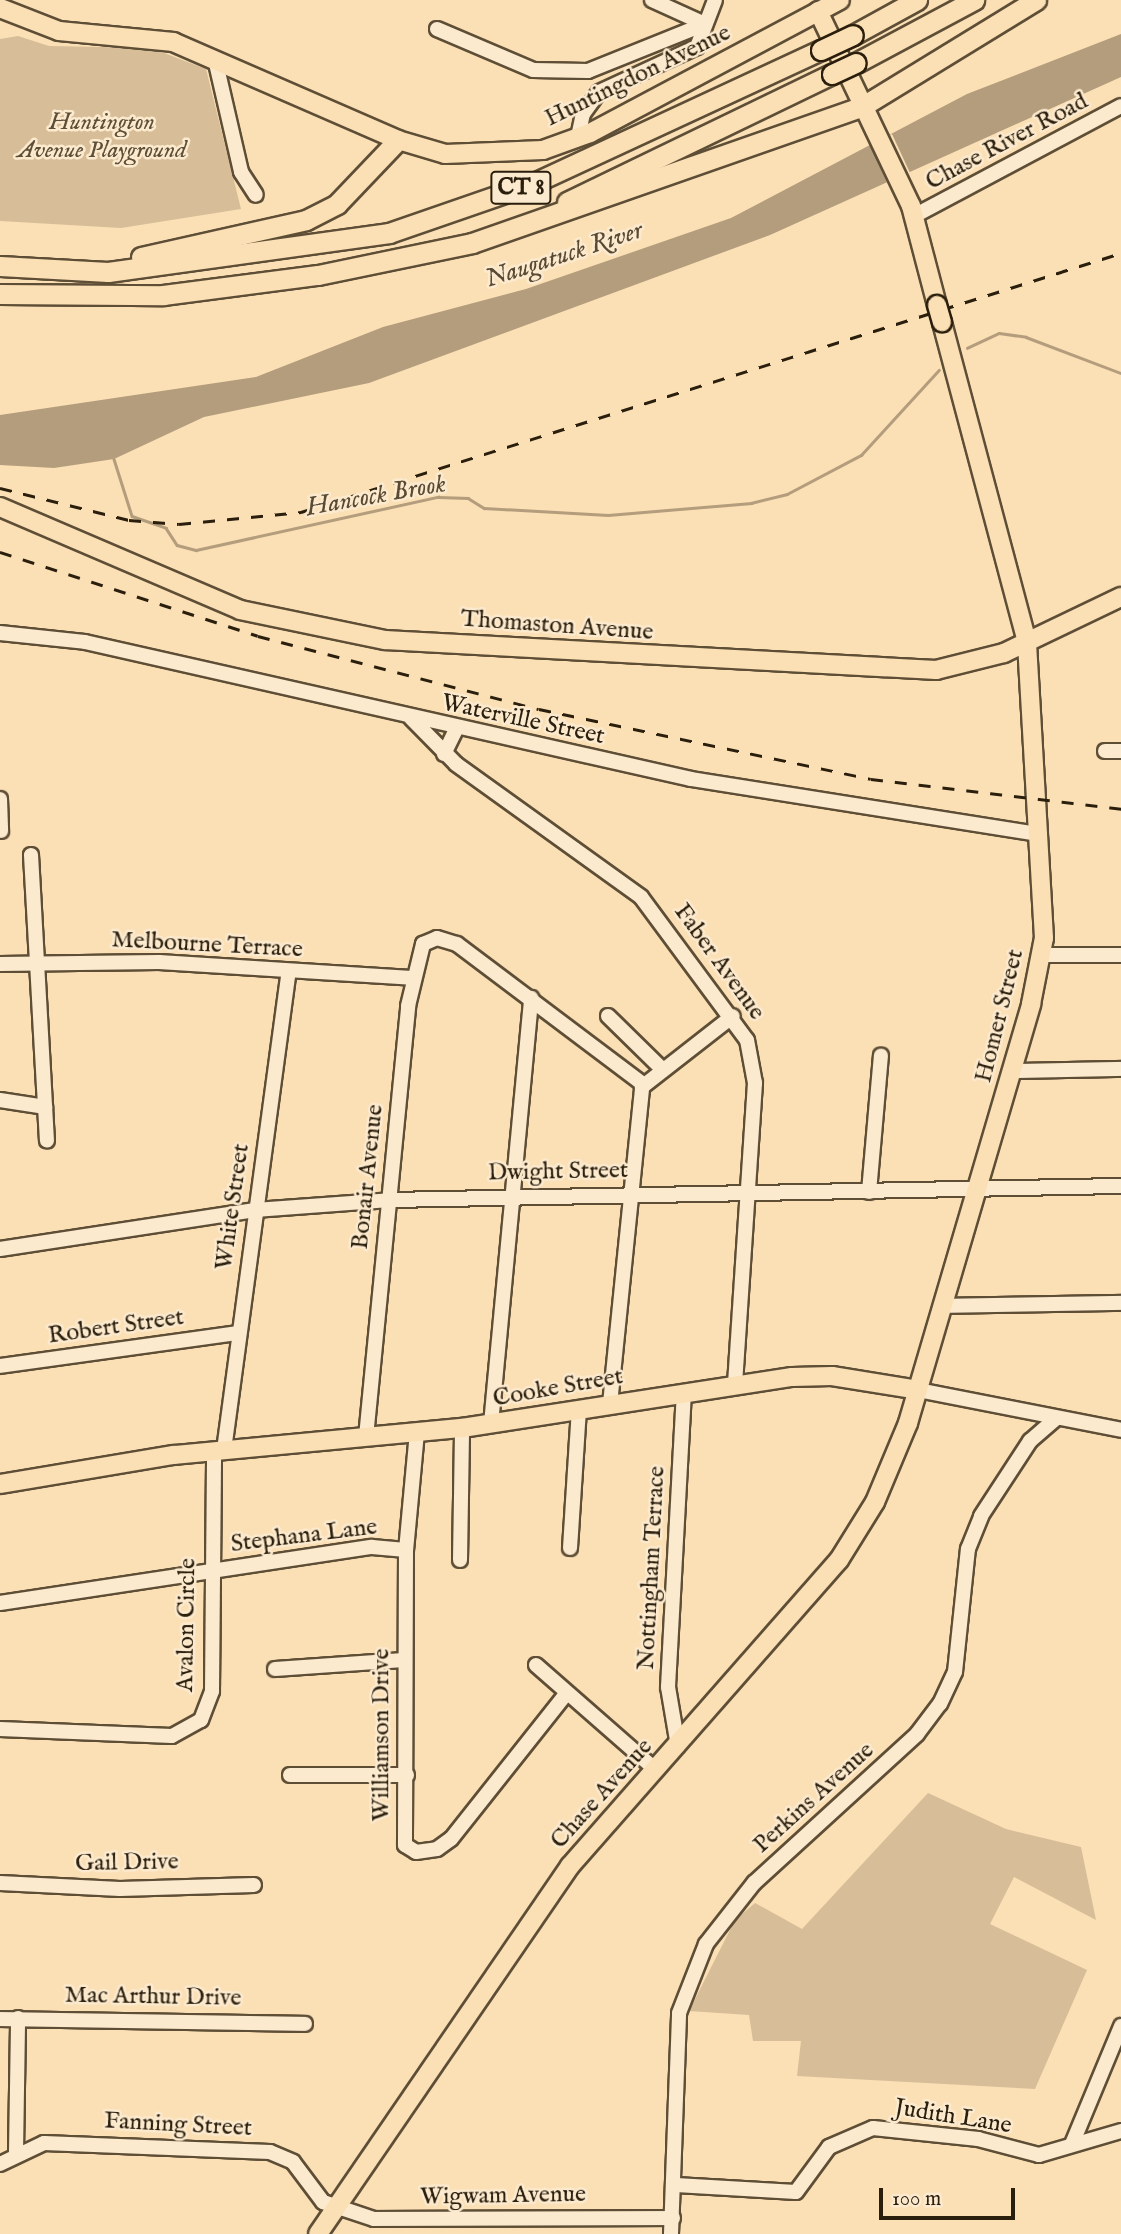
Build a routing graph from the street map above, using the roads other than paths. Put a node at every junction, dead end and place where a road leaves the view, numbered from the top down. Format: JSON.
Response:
{"nodes":[{"id":1,"x":652,"y":0,"type":"edge"},
{"id":2,"x":715,"y":0,"type":"edge"},
{"id":3,"x":840,"y":0,"type":"edge"},
{"id":4,"x":916,"y":0,"type":"edge"},
{"id":5,"x":974,"y":0,"type":"edge"},
{"id":6,"x":1036,"y":0,"type":"edge"},
{"id":7,"x":0,"y":8,"type":"edge"},
{"id":8,"x":818,"y":11,"type":"junction"},
{"id":9,"x":705,"y":24,"type":"junction"},
{"id":10,"x":437,"y":29,"type":"dead end"},
{"id":11,"x":215,"y":59,"type":"junction"},
{"id":12,"x":863,"y":106,"type":"junction"},
{"id":13,"x":1121,"y":106,"type":"edge"},
{"id":14,"x":589,"y":109,"type":"junction"},
{"id":15,"x":603,"y":127,"type":"junction"},
{"id":16,"x":578,"y":137,"type":"junction"},
{"id":17,"x":398,"y":140,"type":"junction"},
{"id":18,"x":256,"y":195,"type":"dead end"},
{"id":19,"x":914,"y":216,"type":"junction"},
{"id":20,"x":0,"y":259,"type":"edge"},
{"id":21,"x":397,"y":259,"type":"junction"},
{"id":22,"x":0,"y":266,"type":"edge"},
{"id":23,"x":0,"y":294,"type":"edge"},
{"id":24,"x":0,"y":507,"type":"edge"},
{"id":25,"x":1121,"y":597,"type":"edge"},
{"id":26,"x":0,"y":633,"type":"edge"},
{"id":27,"x":1027,"y":642,"type":"junction"},
{"id":28,"x":411,"y":718,"type":"junction"},
{"id":29,"x":456,"y":729,"type":"junction"},
{"id":30,"x":1105,"y":751,"type":"dead end"},
{"id":31,"x":1121,"y":751,"type":"edge"},
{"id":32,"x":444,"y":754,"type":"junction"},
{"id":33,"x":0,"y":799,"type":"edge"},
{"id":34,"x":1,"y":831,"type":"edge"},
{"id":35,"x":1040,"y":834,"type":"junction"},
{"id":36,"x":31,"y":855,"type":"dead end"},
{"id":37,"x":1042,"y":955,"type":"junction"},
{"id":38,"x":1121,"y":955,"type":"edge"},
{"id":39,"x":0,"y":964,"type":"edge"},
{"id":40,"x":40,"y":964,"type":"junction"},
{"id":41,"x":289,"y":971,"type":"junction"},
{"id":42,"x":411,"y":978,"type":"junction"},
{"id":43,"x":531,"y":998,"type":"junction"},
{"id":44,"x":608,"y":1016,"type":"dead end"},
{"id":45,"x":733,"y":1016,"type":"junction"},
{"id":46,"x":881,"y":1056,"type":"dead end"},
{"id":47,"x":661,"y":1068,"type":"junction"},
{"id":48,"x":1121,"y":1069,"type":"edge"},
{"id":49,"x":1012,"y":1071,"type":"junction"},
{"id":50,"x":643,"y":1084,"type":"junction"},
{"id":51,"x":0,"y":1100,"type":"edge"},
{"id":52,"x":45,"y":1107,"type":"junction"},
{"id":53,"x":47,"y":1141,"type":"dead end"},
{"id":54,"x":1121,"y":1186,"type":"edge"},
{"id":55,"x":979,"y":1188,"type":"junction"},
{"id":56,"x":869,"y":1192,"type":"junction"},
{"id":57,"x":630,"y":1193,"type":"junction"},
{"id":58,"x":751,"y":1193,"type":"junction"},
{"id":59,"x":510,"y":1196,"type":"junction"},
{"id":60,"x":390,"y":1200,"type":"junction"},
{"id":61,"x":255,"y":1210,"type":"junction"},
{"id":62,"x":0,"y":1249,"type":"edge"},
{"id":63,"x":1121,"y":1303,"type":"edge"},
{"id":64,"x":943,"y":1306,"type":"junction"},
{"id":65,"x":239,"y":1334,"type":"junction"},
{"id":66,"x":0,"y":1366,"type":"edge"},
{"id":67,"x":735,"y":1384,"type":"junction"},
{"id":68,"x":918,"y":1390,"type":"junction"},
{"id":69,"x":684,"y":1392,"type":"junction"},
{"id":70,"x":610,"y":1404,"type":"junction"},
{"id":71,"x":579,"y":1410,"type":"junction"},
{"id":72,"x":1055,"y":1419,"type":"junction"},
{"id":73,"x":491,"y":1424,"type":"junction"},
{"id":74,"x":462,"y":1428,"type":"junction"},
{"id":75,"x":1121,"y":1430,"type":"edge"},
{"id":76,"x":418,"y":1433,"type":"junction"},
{"id":77,"x":366,"y":1437,"type":"junction"},
{"id":78,"x":219,"y":1450,"type":"junction"},
{"id":79,"x":0,"y":1484,"type":"edge"},
{"id":80,"x":570,"y":1548,"type":"dead end"},
{"id":81,"x":407,"y":1550,"type":"junction"},
{"id":82,"x":460,"y":1560,"type":"dead end"},
{"id":83,"x":210,"y":1570,"type":"junction"},
{"id":84,"x":0,"y":1603,"type":"edge"},
{"id":85,"x":404,"y":1660,"type":"junction"},
{"id":86,"x":536,"y":1665,"type":"dead end"},
{"id":87,"x":275,"y":1669,"type":"dead end"},
{"id":88,"x":565,"y":1695,"type":"junction"},
{"id":89,"x":0,"y":1729,"type":"edge"},
{"id":90,"x":678,"y":1746,"type":"junction"},
{"id":91,"x":656,"y":1770,"type":"junction"},
{"id":92,"x":290,"y":1775,"type":"dead end"},
{"id":93,"x":407,"y":1775,"type":"junction"},
{"id":94,"x":0,"y":1883,"type":"edge"},
{"id":95,"x":254,"y":1885,"type":"dead end"},
{"id":96,"x":18,"y":2018,"type":"junction"},
{"id":97,"x":0,"y":2019,"type":"edge"},
{"id":98,"x":305,"y":2024,"type":"dead end"},
{"id":99,"x":1121,"y":2026,"type":"edge"},
{"id":100,"x":1121,"y":2131,"type":"edge"},
{"id":101,"x":1072,"y":2144,"type":"junction"},
{"id":102,"x":16,"y":2152,"type":"junction"},
{"id":103,"x":0,"y":2164,"type":"edge"},
{"id":104,"x":676,"y":2185,"type":"junction"},
{"id":105,"x":335,"y":2209,"type":"junction"},
{"id":106,"x":673,"y":2218,"type":"junction"},
{"id":107,"x":318,"y":2234,"type":"edge"},
{"id":108,"x":671,"y":2234,"type":"edge"}],
"edges":[{"from":1,"to":9,"type":"street"},
{"from":2,"to":9,"type":"street"},
{"from":3,"to":8,"type":"main road","name":"Huntingdon Avenue"},
{"from":4,"to":22,"type":"highway","number":"CT 8","bridge":true},
{"from":5,"to":21,"type":"highway","number":"CT 8","bridge":true},
{"from":6,"to":12,"type":"highway"},
{"from":7,"to":11,"type":"main road","name":"Huntingdon Avenue"},
{"from":8,"to":12,"type":"main road"},
{"from":8,"to":15,"type":"main road","name":"Huntingdon Avenue"},
{"from":9,"to":10,"type":"street"},
{"from":9,"to":14,"type":"street"},
{"from":11,"to":17,"type":"main road","name":"Huntingdon Avenue"},
{"from":11,"to":18,"type":"street"},
{"from":12,"to":19,"type":"main road"},
{"from":12,"to":21,"type":"highway"},
{"from":13,"to":19,"type":"street","name":"Chase River Road"},
{"from":14,"to":15,"type":"street"},
{"from":14,"to":16,"type":"street"},
{"from":15,"to":16,"type":"main road","name":"Huntingdon Avenue"},
{"from":16,"to":17,"type":"main road","name":"Huntingdon Avenue"},
{"from":17,"to":20,"type":"highway"},
{"from":19,"to":27,"type":"main road"},
{"from":21,"to":23,"type":"highway","number":"CT 8"},
{"from":24,"to":27,"type":"main road","name":"Thomaston Avenue"},
{"from":25,"to":27,"type":"main road","name":"Thomaston Avenue"},
{"from":26,"to":28,"type":"street","name":"Waterville Street"},
{"from":27,"to":35,"type":"main road","name":"Homer Street"},
{"from":28,"to":29,"type":"street","name":"Waterville Street"},
{"from":28,"to":32,"type":"street","name":"Faber Avenue"},
{"from":29,"to":32,"type":"street"},
{"from":29,"to":35,"type":"street","name":"Waterville Street"},
{"from":30,"to":31,"type":"street"},
{"from":32,"to":45,"type":"street","name":"Faber Avenue"},
{"from":33,"to":34,"type":"street"},
{"from":35,"to":37,"type":"main road","name":"Homer Street"},
{"from":36,"to":40,"type":"street"},
{"from":37,"to":38,"type":"street"},
{"from":37,"to":49,"type":"main road","name":"Homer Street"},
{"from":39,"to":40,"type":"street","name":"Melbourne Terrace"},
{"from":40,"to":41,"type":"street","name":"Melbourne Terrace"},
{"from":40,"to":52,"type":"street"},
{"from":41,"to":42,"type":"street","name":"Melbourne Terrace"},
{"from":41,"to":61,"type":"street","name":"White Street"},
{"from":42,"to":43,"type":"street","name":"Bonair Avenue"},
{"from":42,"to":60,"type":"street","name":"Bonair Avenue"},
{"from":43,"to":50,"type":"street"},
{"from":43,"to":59,"type":"street"},
{"from":44,"to":47,"type":"street"},
{"from":45,"to":47,"type":"street"},
{"from":45,"to":58,"type":"street","name":"Faber Avenue"},
{"from":46,"to":56,"type":"street"},
{"from":47,"to":50,"type":"street"},
{"from":48,"to":49,"type":"street"},
{"from":49,"to":55,"type":"main road","name":"Homer Street"},
{"from":50,"to":57,"type":"street"},
{"from":51,"to":52,"type":"street"},
{"from":52,"to":53,"type":"street"},
{"from":54,"to":55,"type":"street","name":"Dwight Street"},
{"from":55,"to":56,"type":"street","name":"Dwight Street"},
{"from":55,"to":64,"type":"main road","name":"Homer Street"},
{"from":56,"to":58,"type":"street","name":"Dwight Street"},
{"from":57,"to":58,"type":"street","name":"Dwight Street"},
{"from":57,"to":59,"type":"street","name":"Dwight Street"},
{"from":57,"to":70,"type":"street"},
{"from":58,"to":67,"type":"street","name":"Faber Avenue"},
{"from":59,"to":60,"type":"street","name":"Dwight Street"},
{"from":59,"to":73,"type":"street"},
{"from":60,"to":61,"type":"street","name":"Dwight Street"},
{"from":60,"to":77,"type":"street","name":"Bonair Avenue"},
{"from":61,"to":62,"type":"street","name":"Dwight Street"},
{"from":61,"to":65,"type":"street","name":"White Street"},
{"from":63,"to":64,"type":"street"},
{"from":64,"to":68,"type":"main road","name":"Homer Street"},
{"from":65,"to":66,"type":"street","name":"Robert Street"},
{"from":65,"to":78,"type":"street","name":"White Street"},
{"from":67,"to":68,"type":"main road","name":"Cooke Street"},
{"from":67,"to":69,"type":"main road","name":"Cooke Street"},
{"from":68,"to":72,"type":"street","name":"Cooke Street"},
{"from":68,"to":90,"type":"main road","name":"Chase Avenue"},
{"from":69,"to":70,"type":"main road","name":"Cooke Street"},
{"from":69,"to":90,"type":"street","name":"Nottingham Terrace"},
{"from":70,"to":71,"type":"main road","name":"Cooke Street"},
{"from":71,"to":73,"type":"main road","name":"Cooke Street"},
{"from":71,"to":80,"type":"street"},
{"from":72,"to":75,"type":"street","name":"Cooke Street"},
{"from":72,"to":104,"type":"street","name":"Perkins Avenue"},
{"from":73,"to":74,"type":"main road","name":"Cooke Street"},
{"from":74,"to":76,"type":"main road","name":"Cooke Street"},
{"from":74,"to":82,"type":"street"},
{"from":76,"to":77,"type":"main road","name":"Cooke Street"},
{"from":76,"to":81,"type":"street","name":"Williamson Drive"},
{"from":77,"to":78,"type":"main road","name":"Cooke Street"},
{"from":78,"to":79,"type":"main road","name":"Cooke Street"},
{"from":78,"to":83,"type":"street","name":"Avalon Circle"},
{"from":81,"to":83,"type":"street","name":"Stephana Lane"},
{"from":81,"to":85,"type":"street","name":"Williamson Drive"},
{"from":83,"to":84,"type":"street","name":"Stephana Lane"},
{"from":83,"to":89,"type":"street","name":"Avalon Circle"},
{"from":85,"to":87,"type":"street"},
{"from":85,"to":93,"type":"street","name":"Williamson Drive"},
{"from":86,"to":88,"type":"street"},
{"from":88,"to":91,"type":"street"},
{"from":88,"to":93,"type":"street","name":"Williamson Drive"},
{"from":90,"to":91,"type":"main road","name":"Chase Avenue"},
{"from":91,"to":105,"type":"main road","name":"Chase Avenue"},
{"from":92,"to":93,"type":"street"},
{"from":94,"to":95,"type":"street","name":"Gail Drive"},
{"from":96,"to":97,"type":"street","name":"Mac Arthur Drive"},
{"from":96,"to":98,"type":"street","name":"Mac Arthur Drive"},
{"from":96,"to":102,"type":"street"},
{"from":99,"to":101,"type":"street"},
{"from":100,"to":101,"type":"street","name":"Judith Lane"},
{"from":101,"to":104,"type":"street","name":"Judith Lane"},
{"from":102,"to":103,"type":"street","name":"Fanning Street"},
{"from":102,"to":105,"type":"street","name":"Fanning Street"},
{"from":104,"to":106,"type":"street","name":"Perkins Avenue"},
{"from":105,"to":106,"type":"street","name":"Wigwam Avenue"},
{"from":105,"to":107,"type":"main road","name":"Chase Avenue"},
{"from":106,"to":108,"type":"street","name":"Perkins Avenue"}]}
